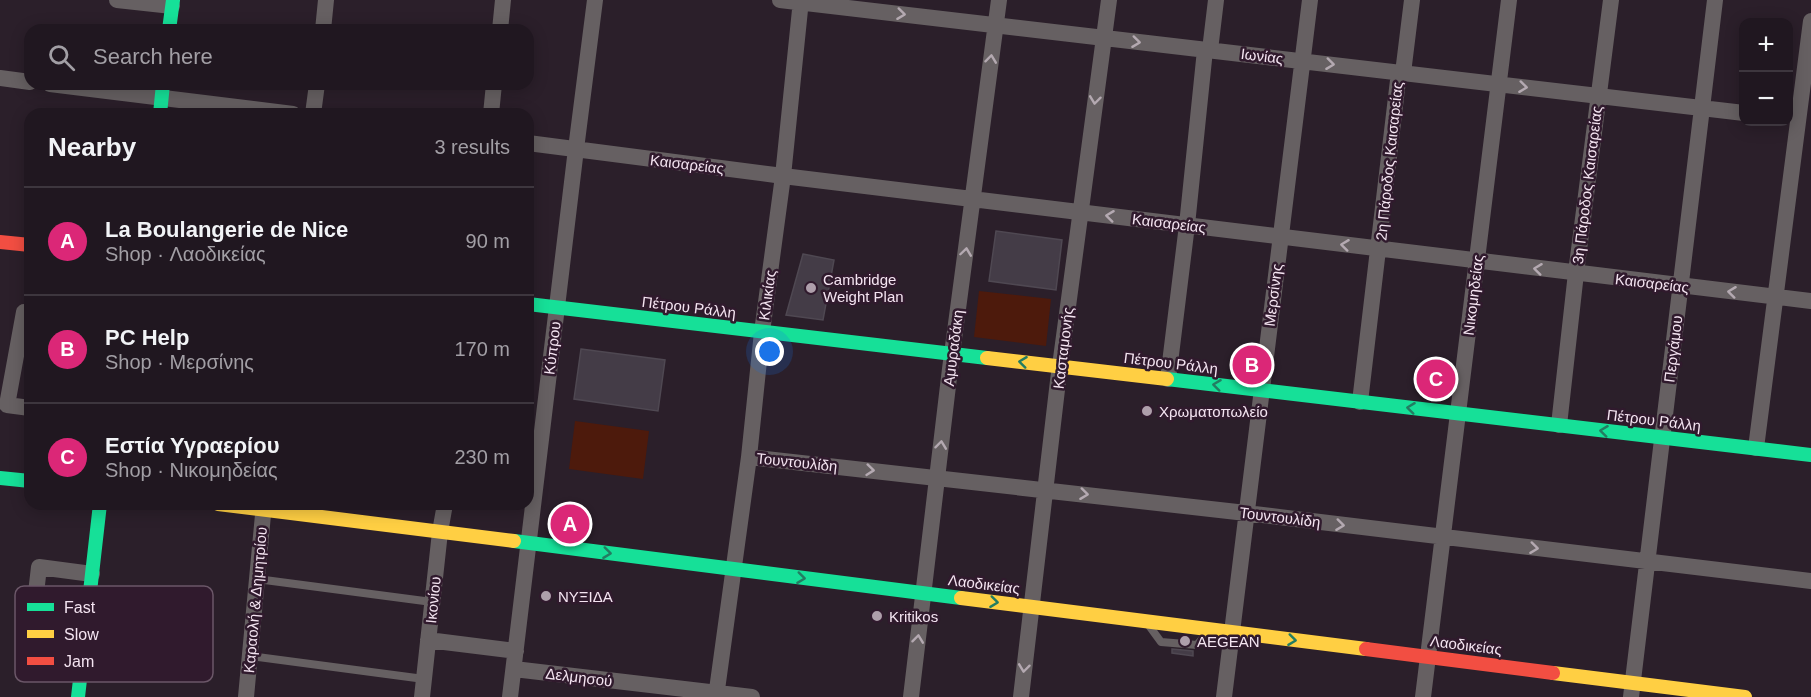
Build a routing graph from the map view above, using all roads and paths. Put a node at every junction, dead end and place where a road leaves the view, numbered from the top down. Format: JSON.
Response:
{"nodes":[{"id":1,"x":117,"y":0,"type":"edge"},
{"id":2,"x":326,"y":0,"type":"edge"},
{"id":3,"x":503,"y":0,"type":"edge"},
{"id":4,"x":596,"y":0,"type":"edge"},
{"id":5,"x":780,"y":0,"type":"edge"},
{"id":6,"x":999,"y":0,"type":"edge"},
{"id":7,"x":1109,"y":0,"type":"edge"},
{"id":8,"x":1216,"y":0,"type":"edge"},
{"id":9,"x":1310,"y":0,"type":"edge"},
{"id":10,"x":1412,"y":0,"type":"edge"},
{"id":11,"x":1509,"y":0,"type":"edge"},
{"id":12,"x":1611,"y":0,"type":"edge"},
{"id":13,"x":1715,"y":0,"type":"edge"},
{"id":14,"x":801,"y":1,"type":"edge"},
{"id":15,"x":172,"y":3,"type":"edge"},
{"id":16,"x":1811,"y":21,"type":"edge"},
{"id":17,"x":170,"y":24,"type":"edge"},
{"id":18,"x":324,"y":24,"type":"edge"},
{"id":19,"x":501,"y":24,"type":"edge"},
{"id":20,"x":995,"y":25,"type":"junction"},
{"id":21,"x":1103,"y":38,"type":"junction"},
{"id":22,"x":1207,"y":50,"type":"junction"},
{"id":23,"x":1302,"y":61,"type":"junction"},
{"id":24,"x":1401,"y":73,"type":"junction"},
{"id":25,"x":0,"y":78,"type":"edge"},
{"id":26,"x":24,"y":81,"type":"edge"},
{"id":27,"x":1498,"y":84,"type":"junction"},
{"id":28,"x":98,"y":90,"type":"edge"},
{"id":29,"x":316,"y":90,"type":"edge"},
{"id":30,"x":493,"y":90,"type":"edge"},
{"id":31,"x":1599,"y":96,"type":"junction"},
{"id":32,"x":162,"y":98,"type":"edge"},
{"id":33,"x":244,"y":108,"type":"edge"},
{"id":34,"x":314,"y":108,"type":"edge"},
{"id":35,"x":492,"y":108,"type":"edge"},
{"id":36,"x":1702,"y":108,"type":"junction"},
{"id":37,"x":1739,"y":113,"type":"edge"},
{"id":38,"x":1799,"y":119,"type":"edge"},
{"id":39,"x":534,"y":144,"type":"edge"},
{"id":40,"x":576,"y":149,"type":"junction"},
{"id":41,"x":783,"y":176,"type":"junction"},
{"id":42,"x":973,"y":199,"type":"junction"},
{"id":43,"x":1081,"y":212,"type":"junction"},
{"id":44,"x":1188,"y":225,"type":"junction"},
{"id":45,"x":1280,"y":237,"type":"junction"},
{"id":46,"x":0,"y":242,"type":"edge"},
{"id":47,"x":24,"y":244,"type":"edge"},
{"id":48,"x":1379,"y":249,"type":"junction"},
{"id":49,"x":1477,"y":261,"type":"junction"},
{"id":50,"x":1576,"y":273,"type":"junction"},
{"id":51,"x":1680,"y":286,"type":"junction"},
{"id":52,"x":1775,"y":297,"type":"junction"},
{"id":53,"x":1811,"y":302,"type":"edge"},
{"id":54,"x":534,"y":305,"type":"edge"},
{"id":55,"x":556,"y":308,"type":"junction"},
{"id":56,"x":24,"y":326,"type":"edge"},
{"id":57,"x":762,"y":332,"type":"junction"},
{"id":58,"x":952,"y":354,"type":"junction"},
{"id":59,"x":1060,"y":367,"type":"junction"},
{"id":60,"x":1168,"y":380,"type":"junction"},
{"id":61,"x":1262,"y":390,"type":"junction"},
{"id":62,"x":1360,"y":402,"type":"junction"},
{"id":63,"x":24,"y":407,"type":"edge"},
{"id":64,"x":1458,"y":414,"type":"junction"},
{"id":65,"x":535,"y":424,"type":"edge"},
{"id":66,"x":1559,"y":425,"type":"junction"},
{"id":67,"x":1662,"y":437,"type":"junction"},
{"id":68,"x":534,"y":441,"type":"edge"},
{"id":69,"x":1756,"y":448,"type":"junction"},
{"id":70,"x":1811,"y":455,"type":"edge"},
{"id":71,"x":749,"y":457,"type":"junction"},
{"id":72,"x":0,"y":478,"type":"edge"},
{"id":73,"x":937,"y":478,"type":"junction"},
{"id":74,"x":24,"y":480,"type":"edge"},
{"id":75,"x":1047,"y":490,"type":"junction"},
{"id":76,"x":99,"y":510,"type":"edge"},
{"id":77,"x":263,"y":510,"type":"edge"},
{"id":78,"x":284,"y":510,"type":"edge"},
{"id":79,"x":444,"y":510,"type":"edge"},
{"id":80,"x":530,"y":510,"type":"edge"},
{"id":81,"x":1246,"y":513,"type":"junction"},
{"id":82,"x":440,"y":532,"type":"junction"},
{"id":83,"x":1443,"y":537,"type":"junction"},
{"id":84,"x":528,"y":543,"type":"junction"},
{"id":85,"x":1647,"y":562,"type":"junction"},
{"id":86,"x":733,"y":569,"type":"junction"},
{"id":87,"x":92,"y":574,"type":"junction"},
{"id":88,"x":256,"y":579,"type":"junction"},
{"id":89,"x":1811,"y":581,"type":"edge"},
{"id":90,"x":37,"y":586,"type":"edge"},
{"id":91,"x":91,"y":586,"type":"edge"},
{"id":92,"x":923,"y":593,"type":"junction"},
{"id":93,"x":432,"y":603,"type":"junction"},
{"id":94,"x":1032,"y":607,"type":"junction"},
{"id":95,"x":1232,"y":632,"type":"junction"},
{"id":96,"x":428,"y":640,"type":"junction"},
{"id":97,"x":516,"y":651,"type":"junction"},
{"id":98,"x":250,"y":656,"type":"junction"},
{"id":99,"x":1428,"y":657,"type":"junction"},
{"id":100,"x":514,"y":669,"type":"junction"},
{"id":101,"x":424,"y":679,"type":"junction"},
{"id":102,"x":80,"y":682,"type":"edge"},
{"id":103,"x":1632,"y":690,"type":"edge"},
{"id":104,"x":717,"y":695,"type":"edge"},
{"id":105,"x":78,"y":697,"type":"edge"},
{"id":106,"x":246,"y":697,"type":"edge"},
{"id":107,"x":422,"y":697,"type":"edge"},
{"id":108,"x":510,"y":697,"type":"edge"},
{"id":109,"x":752,"y":697,"type":"edge"},
{"id":110,"x":911,"y":697,"type":"edge"},
{"id":111,"x":1021,"y":697,"type":"edge"},
{"id":112,"x":1224,"y":697,"type":"edge"},
{"id":113,"x":1423,"y":697,"type":"edge"},
{"id":114,"x":1745,"y":697,"type":"edge"}],
"edges":[{"from":1,"to":15,"type":"street"},
{"from":2,"to":18,"type":"street"},
{"from":3,"to":19,"type":"street"},
{"from":4,"to":40,"type":"street","name":"Κύπρου"},
{"from":5,"to":14,"type":"street","name":"Ιωνίας"},
{"from":6,"to":20,"type":"street","name":"Αμυραδάκη"},
{"from":7,"to":21,"type":"street","name":"Κασταμονής"},
{"from":8,"to":22,"type":"street"},
{"from":9,"to":23,"type":"street","name":"Μερσίνης"},
{"from":10,"to":24,"type":"street","name":"2η Πάροδος Καισαρείας"},
{"from":11,"to":27,"type":"street","name":"Νικομηδείας"},
{"from":12,"to":31,"type":"street","name":"3η Πάροδος Καισαρείας"},
{"from":13,"to":36,"type":"street","name":"Περγάμου"},
{"from":14,"to":20,"type":"street","name":"Ιωνίας","one_way":true},
{"from":14,"to":41,"type":"street","name":"Κιλικίας"},
{"from":15,"to":17,"type":"main road"},
{"from":16,"to":38,"type":"street"},
{"from":20,"to":21,"type":"street","name":"Ιωνίας"},
{"from":42,"to":20,"type":"street","name":"Αμυραδάκη","one_way":true},
{"from":21,"to":22,"type":"street","name":"Ιωνίας","one_way":true},
{"from":21,"to":43,"type":"street","name":"Κασταμονής","one_way":true},
{"from":22,"to":23,"type":"street","name":"Ιωνίας"},
{"from":22,"to":44,"type":"street"},
{"from":23,"to":24,"type":"street","name":"Ιωνίας","one_way":true},
{"from":23,"to":45,"type":"street","name":"Μερσίνης"},
{"from":24,"to":27,"type":"street","name":"Ιωνίας"},
{"from":24,"to":48,"type":"street","name":"2η Πάροδος Καισαρείας"},
{"from":25,"to":26,"type":"street"},
{"from":27,"to":31,"type":"street","name":"Ιωνίας","one_way":true},
{"from":27,"to":49,"type":"street","name":"Νικομηδείας"},
{"from":28,"to":32,"type":"street"},
{"from":29,"to":34,"type":"street"},
{"from":30,"to":35,"type":"street"},
{"from":31,"to":36,"type":"street","name":"Ιωνίας"},
{"from":31,"to":50,"type":"street","name":"3η Πάροδος Καισαρείας"},
{"from":32,"to":33,"type":"street"},
{"from":36,"to":37,"type":"street","name":"Ιωνίας"},
{"from":36,"to":51,"type":"street","name":"Περγάμου"},
{"from":38,"to":52,"type":"street"},
{"from":39,"to":40,"type":"street","name":"Καισαρείας"},
{"from":40,"to":41,"type":"street","name":"Καισαρείας"},
{"from":40,"to":55,"type":"street","name":"Κύπρου"},
{"from":41,"to":42,"type":"street","name":"Καισαρείας"},
{"from":41,"to":57,"type":"street","name":"Κιλικίας"},
{"from":42,"to":43,"type":"street","name":"Καισαρείας"},
{"from":58,"to":42,"type":"street","name":"Αμυραδάκη","one_way":true},
{"from":44,"to":43,"type":"street","name":"Καισαρείας","one_way":true},
{"from":43,"to":59,"type":"street","name":"Κασταμονής"},
{"from":44,"to":45,"type":"street","name":"Καισαρείας"},
{"from":44,"to":60,"type":"street"},
{"from":48,"to":45,"type":"street","name":"Καισαρείας","one_way":true},
{"from":45,"to":61,"type":"street","name":"Μερσίνης"},
{"from":46,"to":47,"type":"main road"},
{"from":48,"to":49,"type":"street","name":"Καισαρείας"},
{"from":48,"to":62,"type":"street","name":"2η Πάροδος Καισαρείας"},
{"from":50,"to":49,"type":"street","name":"Καισαρείας","one_way":true},
{"from":49,"to":64,"type":"street","name":"Νικομηδείας"},
{"from":50,"to":51,"type":"street","name":"Καισαρείας"},
{"from":50,"to":66,"type":"street","name":"3η Πάροδος Καισαρείας"},
{"from":52,"to":51,"type":"street","name":"Καισαρείας","one_way":true},
{"from":51,"to":67,"type":"street","name":"Περγάμου"},
{"from":52,"to":53,"type":"street","name":"Καισαρείας"},
{"from":52,"to":69,"type":"street"},
{"from":54,"to":55,"type":"main road","name":"Πέτρου Ράλλη"},
{"from":55,"to":57,"type":"main road","name":"Πέτρου Ράλλη"},
{"from":55,"to":65,"type":"street","name":"Κύπρου"},
{"from":56,"to":63,"type":"street"},
{"from":57,"to":58,"type":"main road","name":"Πέτρου Ράλλη"},
{"from":57,"to":71,"type":"street","name":"Κιλικίας"},
{"from":59,"to":58,"type":"main road","name":"Πέτρου Ράλλη","one_way":true},
{"from":73,"to":58,"type":"street","name":"Αμυραδάκη","one_way":true},
{"from":59,"to":60,"type":"main road","name":"Πέτρου Ράλλη"},
{"from":59,"to":75,"type":"street","name":"Κασταμονής"},
{"from":61,"to":60,"type":"main road","name":"Πέτρου Ράλλη","one_way":true},
{"from":61,"to":62,"type":"main road","name":"Πέτρου Ράλλη"},
{"from":61,"to":81,"type":"street","name":"Μερσίνης"},
{"from":64,"to":62,"type":"main road","name":"Πέτρου Ράλλη","one_way":true},
{"from":64,"to":66,"type":"main road","name":"Πέτρου Ράλλη"},
{"from":64,"to":83,"type":"street","name":"Νικομηδείας"},
{"from":65,"to":68,"type":"street","name":"Κύπρου"},
{"from":67,"to":66,"type":"main road","name":"Πέτρου Ράλλη","one_way":true},
{"from":67,"to":69,"type":"main road","name":"Πέτρου Ράλλη"},
{"from":67,"to":85,"type":"street","name":"Περγάμου"},
{"from":69,"to":70,"type":"main road","name":"Πέτρου Ράλλη"},
{"from":71,"to":73,"type":"street","name":"Τουντουλίδη","one_way":true},
{"from":71,"to":86,"type":"street","name":"Κιλικίας"},
{"from":72,"to":74,"type":"main road"},
{"from":73,"to":75,"type":"street","name":"Τουντουλίδη"},
{"from":73,"to":92,"type":"street","name":"Αμυραδάκη"},
{"from":75,"to":81,"type":"street","name":"Τουντουλίδη","one_way":true},
{"from":75,"to":94,"type":"street","name":"Κασταμονής"},
{"from":76,"to":87,"type":"main road"},
{"from":77,"to":88,"type":"street","name":"Καραολή & Δημητρίου"},
{"from":78,"to":82,"type":"main road","name":"Λαοδικείας"},
{"from":79,"to":82,"type":"street","name":"Ικονίου"},
{"from":80,"to":84,"type":"street","name":"Κύπρου"},
{"from":81,"to":83,"type":"street","name":"Τουντουλίδη","one_way":true},
{"from":81,"to":95,"type":"street","name":"Μερσίνης"},
{"from":82,"to":84,"type":"main road","name":"Λαοδικείας"},
{"from":82,"to":93,"type":"street","name":"Ικονίου"},
{"from":83,"to":85,"type":"street","name":"Τουντουλίδη","one_way":true},
{"from":83,"to":99,"type":"street","name":"Νικομηδείας"},
{"from":84,"to":86,"type":"main road","name":"Λαοδικείας","one_way":true},
{"from":84,"to":97,"type":"street","name":"Κύπρου"},
{"from":85,"to":89,"type":"street","name":"Τουντουλίδη"},
{"from":85,"to":103,"type":"street","name":"Περγάμου"},
{"from":86,"to":92,"type":"main road","name":"Λαοδικείας","one_way":true},
{"from":86,"to":104,"type":"street","name":"Κιλικίας"},
{"from":87,"to":90,"type":"street"},
{"from":87,"to":91,"type":"main road"},
{"from":88,"to":93,"type":"lane"},
{"from":88,"to":98,"type":"street","name":"Καραολή & Δημητρίου"},
{"from":92,"to":94,"type":"main road","name":"Λαοδικείας","one_way":true},
{"from":110,"to":92,"type":"street","name":"Αμυραδάκη","one_way":true},
{"from":93,"to":96,"type":"street","name":"Ικονίου"},
{"from":94,"to":95,"type":"main road","name":"Λαοδικείας"},
{"from":94,"to":111,"type":"street","name":"Κασταμονής","one_way":true},
{"from":95,"to":99,"type":"main road","name":"Λαοδικείας","one_way":true},
{"from":95,"to":112,"type":"street","name":"Μερσίνης"},
{"from":96,"to":97,"type":"street"},
{"from":96,"to":101,"type":"street","name":"Ικονίου"},
{"from":97,"to":100,"type":"street","name":"Κύπρου"},
{"from":98,"to":101,"type":"lane"},
{"from":98,"to":106,"type":"street","name":"Καραολή & Δημητρίου"},
{"from":99,"to":103,"type":"main road","name":"Λαοδικείας"},
{"from":99,"to":113,"type":"street","name":"Νικομηδείας"},
{"from":100,"to":104,"type":"street","name":"Δελμησού"},
{"from":100,"to":108,"type":"street","name":"Κύπρου"},
{"from":101,"to":107,"type":"street","name":"Ικονίου"},
{"from":102,"to":105,"type":"main road"},
{"from":103,"to":114,"type":"main road","name":"Λαοδικείας"},
{"from":104,"to":109,"type":"street","name":"Δελμησού"}]}
